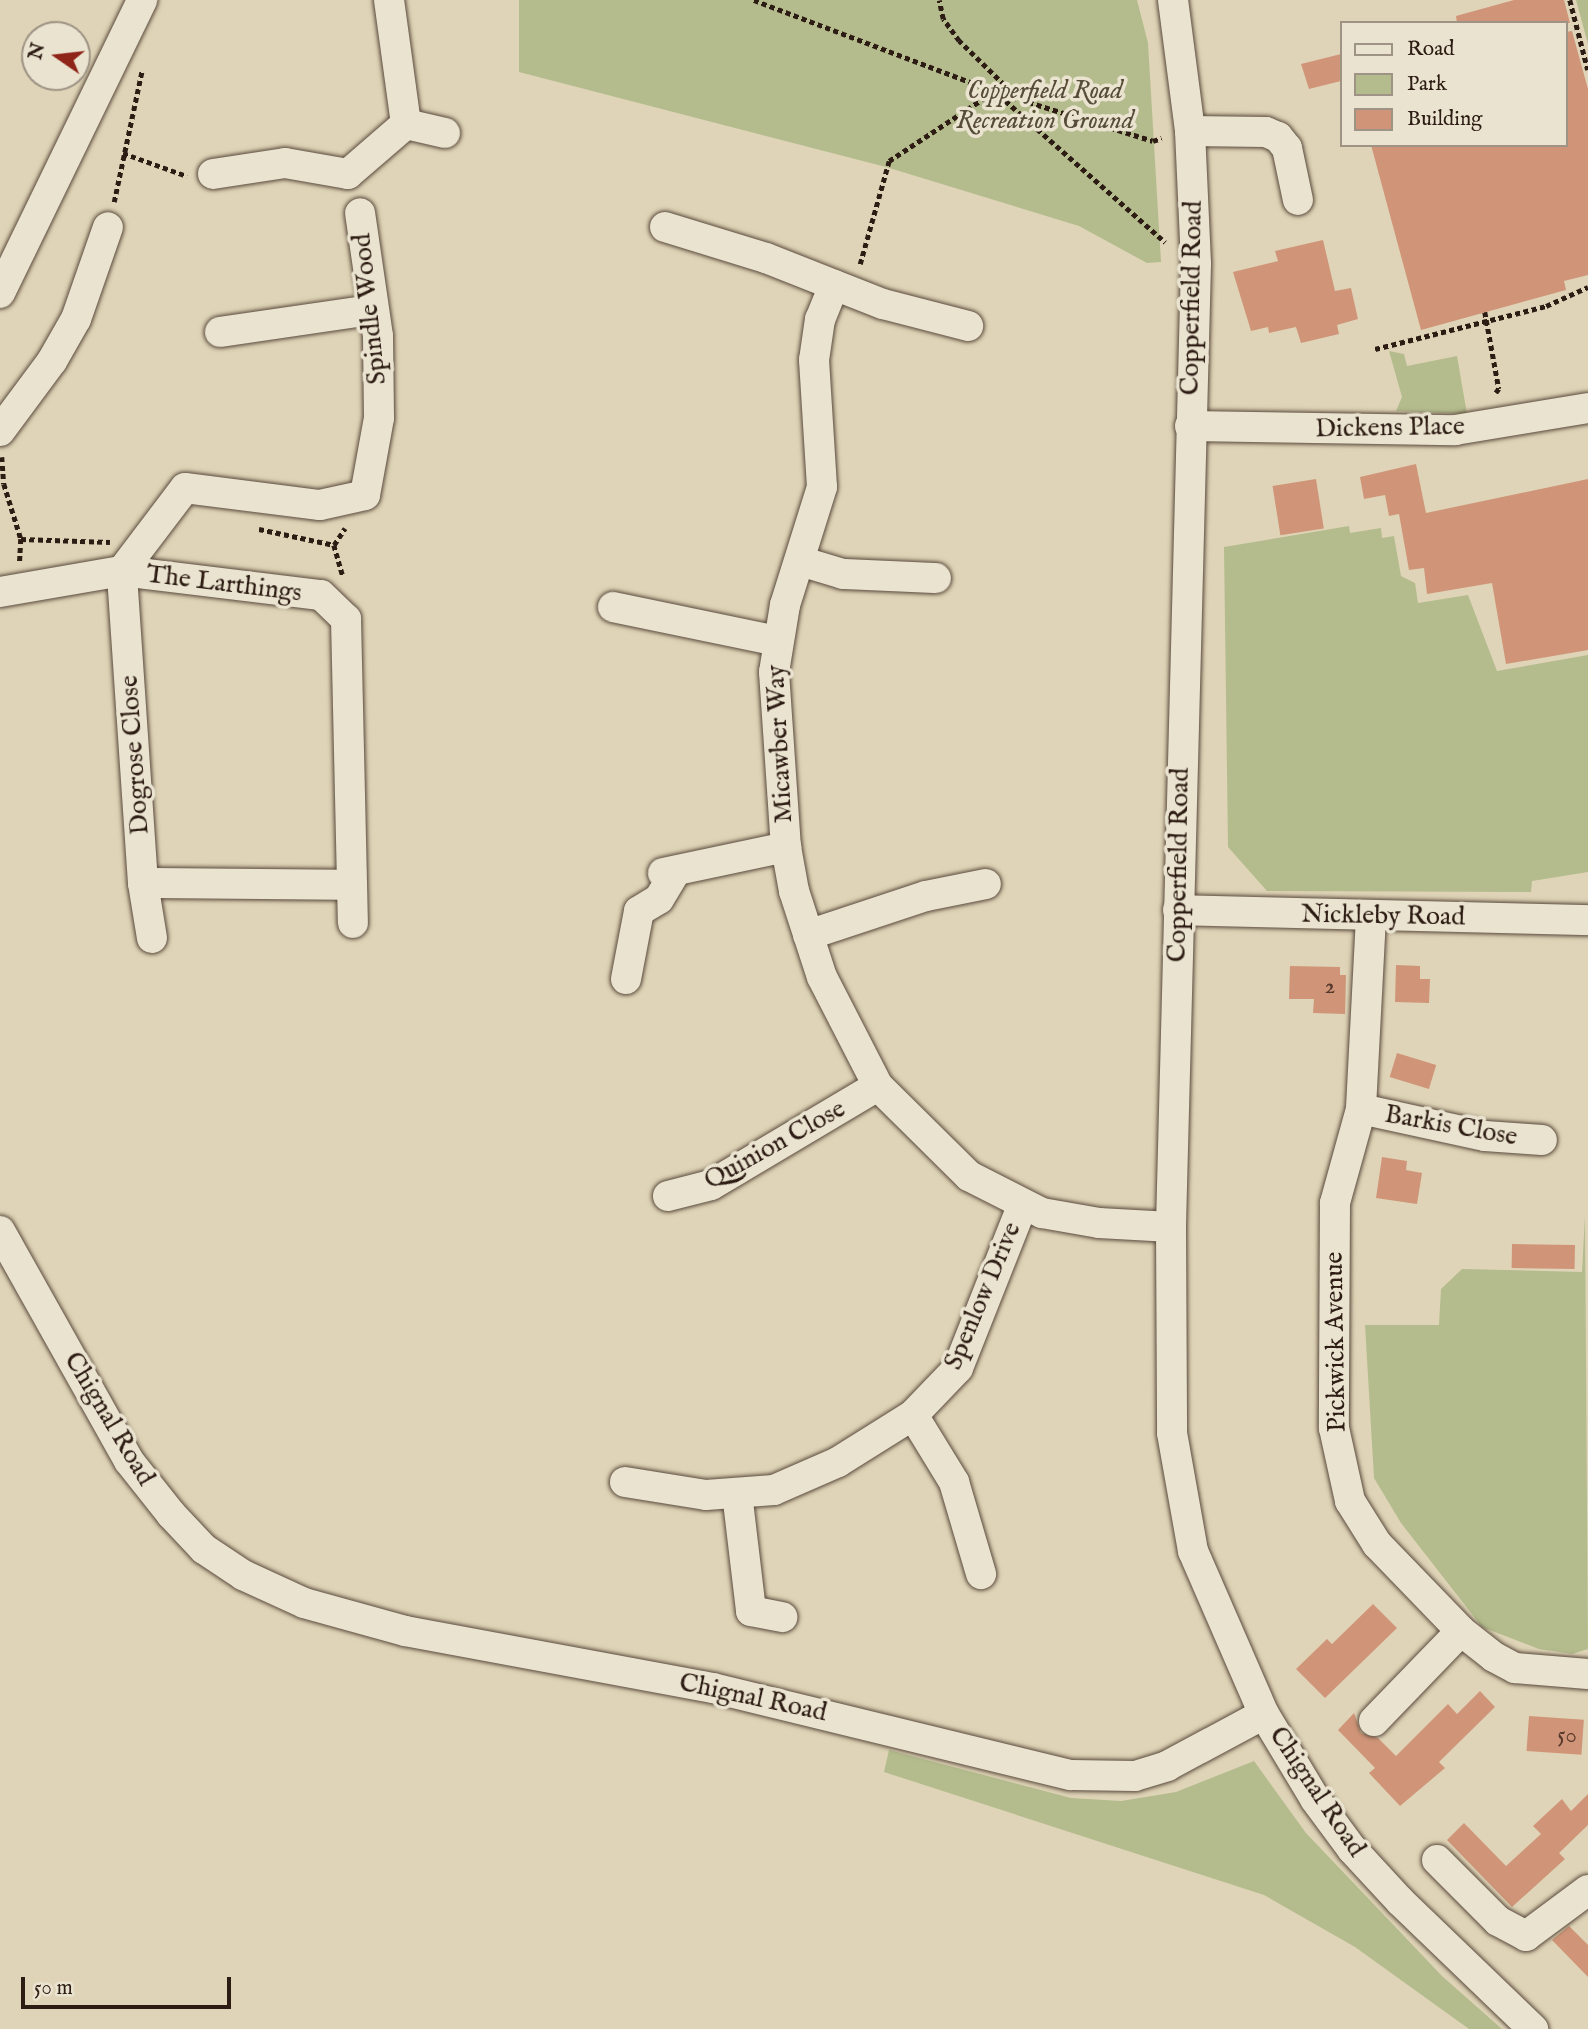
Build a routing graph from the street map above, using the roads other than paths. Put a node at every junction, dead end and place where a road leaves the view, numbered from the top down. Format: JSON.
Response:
{"nodes":[{"id":1,"x":142,"y":0,"type":"edge"},
{"id":2,"x":389,"y":0,"type":"edge"},
{"id":3,"x":1173,"y":0,"type":"edge"},
{"id":4,"x":406,"y":124,"type":"junction"},
{"id":5,"x":1190,"y":131,"type":"junction"},
{"id":6,"x":444,"y":133,"type":"dead end"},
{"id":7,"x":213,"y":174,"type":"road end"},
{"id":8,"x":1298,"y":200,"type":"dead end"},
{"id":9,"x":360,"y":213,"type":"dead end"},
{"id":10,"x":108,"y":226,"type":"road end"},
{"id":11,"x":665,"y":227,"type":"dead end"},
{"id":12,"x":843,"y":289,"type":"junction"},
{"id":13,"x":0,"y":293,"type":"edge"},
{"id":14,"x":371,"y":310,"type":"junction"},
{"id":15,"x":968,"y":326,"type":"dead end"},
{"id":16,"x":220,"y":332,"type":"dead end"},
{"id":17,"x":1588,"y":408,"type":"edge"},
{"id":18,"x":1189,"y":426,"type":"junction"},
{"id":19,"x":0,"y":431,"type":"edge"},
{"id":20,"x":800,"y":561,"type":"junction"},
{"id":21,"x":122,"y":571,"type":"junction"},
{"id":22,"x":936,"y":578,"type":"dead end"},
{"id":23,"x":9,"y":591,"type":"edge"},
{"id":24,"x":613,"y":607,"type":"dead end"},
{"id":25,"x":777,"y":641,"type":"junction"},
{"id":26,"x":786,"y":846,"type":"junction"},
{"id":27,"x":143,"y":883,"type":"junction"},
{"id":28,"x":986,"y":884,"type":"dead end"},
{"id":29,"x":352,"y":885,"type":"junction"},
{"id":30,"x":1178,"y":910,"type":"junction"},
{"id":31,"x":1371,"y":917,"type":"junction"},
{"id":32,"x":1588,"y":920,"type":"edge"},
{"id":33,"x":353,"y":923,"type":"dead end"},
{"id":34,"x":807,"y":935,"type":"junction"},
{"id":35,"x":152,"y":938,"type":"dead end"},
{"id":36,"x":625,"y":979,"type":"dead end"},
{"id":37,"x":878,"y":1086,"type":"junction"},
{"id":38,"x":1361,"y":1109,"type":"junction"},
{"id":39,"x":1542,"y":1140,"type":"dead end"},
{"id":40,"x":668,"y":1196,"type":"dead end"},
{"id":41,"x":1021,"y":1206,"type":"junction"},
{"id":42,"x":1171,"y":1227,"type":"junction"},
{"id":43,"x":0,"y":1231,"type":"edge"},
{"id":44,"x":914,"y":1415,"type":"junction"},
{"id":45,"x":625,"y":1482,"type":"dead end"},
{"id":46,"x":737,"y":1493,"type":"junction"},
{"id":47,"x":981,"y":1574,"type":"dead end"},
{"id":48,"x":782,"y":1617,"type":"dead end"},
{"id":49,"x":1461,"y":1631,"type":"junction"},
{"id":50,"x":1588,"y":1674,"type":"edge"},
{"id":51,"x":1264,"y":1714,"type":"junction"},
{"id":52,"x":1374,"y":1721,"type":"dead end"},
{"id":53,"x":1437,"y":1860,"type":"dead end"},
{"id":54,"x":1588,"y":1890,"type":"edge"},
{"id":55,"x":1533,"y":2029,"type":"edge"}],
"edges":[{"from":1,"to":13,"type":"street"},
{"from":2,"to":4,"type":"street"},
{"from":3,"to":5,"type":"street","name":"Copperfield Road"},
{"from":4,"to":6,"type":"street"},
{"from":4,"to":7,"type":"street"},
{"from":5,"to":8,"type":"street"},
{"from":5,"to":18,"type":"street","name":"Copperfield Road"},
{"from":9,"to":14,"type":"street","name":"Spindle Wood"},
{"from":10,"to":19,"type":"street"},
{"from":11,"to":12,"type":"street"},
{"from":12,"to":15,"type":"street"},
{"from":12,"to":20,"type":"street","name":"Micawber Way"},
{"from":14,"to":16,"type":"street"},
{"from":14,"to":21,"type":"street","name":"Spindle Wood"},
{"from":17,"to":18,"type":"street","name":"Dickens Place"},
{"from":18,"to":30,"type":"street","name":"Copperfield Road"},
{"from":20,"to":22,"type":"street"},
{"from":20,"to":25,"type":"street","name":"Micawber Way"},
{"from":21,"to":23,"type":"street","name":"The Larthings"},
{"from":21,"to":27,"type":"street","name":"Dogrose Close"},
{"from":21,"to":29,"type":"street","name":"The Larthings"},
{"from":24,"to":25,"type":"street","name":"Micawber Way"},
{"from":25,"to":26,"type":"street","name":"Micawber Way"},
{"from":26,"to":34,"type":"street","name":"Micawber Way"},
{"from":26,"to":36,"type":"street","name":"Micawber Way"},
{"from":27,"to":29,"type":"street"},
{"from":27,"to":35,"type":"street","name":"Dogrose Close"},
{"from":28,"to":34,"type":"street"},
{"from":29,"to":33,"type":"street"},
{"from":30,"to":31,"type":"street","name":"Nickleby Road"},
{"from":30,"to":42,"type":"street","name":"Copperfield Road"},
{"from":31,"to":32,"type":"street","name":"Nickleby Road"},
{"from":31,"to":38,"type":"street","name":"Pickwick Avenue"},
{"from":34,"to":37,"type":"street","name":"Micawber Way"},
{"from":37,"to":40,"type":"street","name":"Quinion Close"},
{"from":37,"to":41,"type":"street","name":"Micawber Way"},
{"from":38,"to":39,"type":"street","name":"Barkis Close"},
{"from":38,"to":49,"type":"street","name":"Pickwick Avenue"},
{"from":41,"to":42,"type":"street","name":"Micawber Way"},
{"from":41,"to":44,"type":"street","name":"Spenlow Drive"},
{"from":42,"to":51,"type":"street","name":"Copperfield Road"},
{"from":43,"to":51,"type":"street","name":"Chignal Road"},
{"from":44,"to":46,"type":"street","name":"Spenlow Drive"},
{"from":44,"to":47,"type":"street"},
{"from":45,"to":46,"type":"street","name":"Spenlow Drive"},
{"from":46,"to":48,"type":"street"},
{"from":49,"to":50,"type":"street","name":"Pickwick Avenue"},
{"from":49,"to":52,"type":"street"},
{"from":51,"to":55,"type":"street","name":"Chignal Road"},
{"from":53,"to":54,"type":"street"}]}
